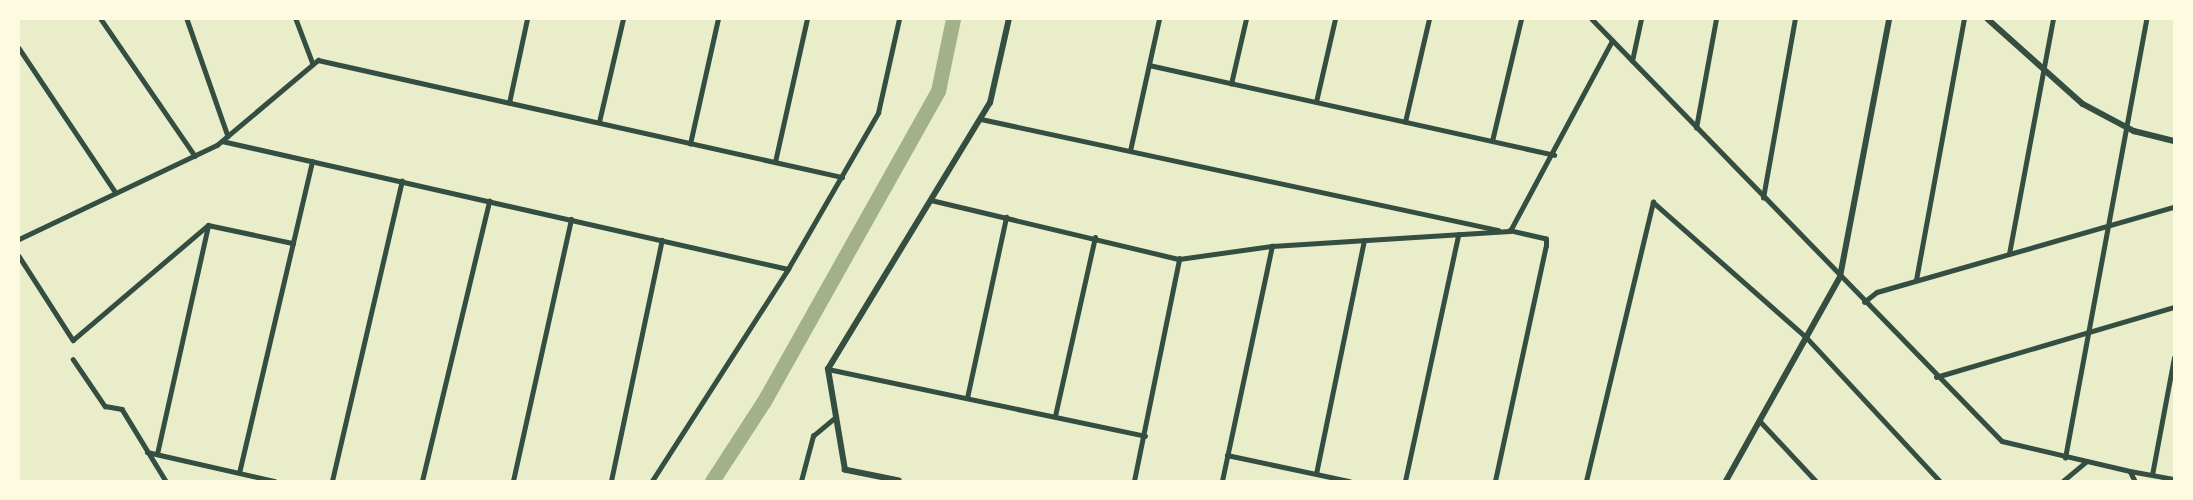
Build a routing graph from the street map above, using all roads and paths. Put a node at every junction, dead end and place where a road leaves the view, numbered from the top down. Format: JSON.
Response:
{"nodes":[{"id":1,"x":101,"y":19,"type":"edge"},
{"id":2,"x":187,"y":19,"type":"edge"},
{"id":3,"x":296,"y":19,"type":"edge"},
{"id":4,"x":527,"y":19,"type":"edge"},
{"id":5,"x":623,"y":19,"type":"edge"},
{"id":6,"x":718,"y":19,"type":"edge"},
{"id":7,"x":807,"y":19,"type":"edge"},
{"id":8,"x":899,"y":19,"type":"edge"},
{"id":9,"x":1009,"y":19,"type":"edge"},
{"id":10,"x":1159,"y":19,"type":"edge"},
{"id":11,"x":1246,"y":19,"type":"edge"},
{"id":12,"x":1335,"y":19,"type":"edge"},
{"id":13,"x":1430,"y":19,"type":"edge"},
{"id":14,"x":1521,"y":19,"type":"edge"},
{"id":15,"x":1592,"y":19,"type":"edge"},
{"id":16,"x":1641,"y":19,"type":"edge"},
{"id":17,"x":1716,"y":19,"type":"edge"},
{"id":18,"x":1795,"y":19,"type":"edge"},
{"id":19,"x":1889,"y":19,"type":"edge"},
{"id":20,"x":1964,"y":19,"type":"edge"},
{"id":21,"x":1988,"y":19,"type":"edge"},
{"id":22,"x":2053,"y":19,"type":"edge"},
{"id":23,"x":2146,"y":19,"type":"edge"},
{"id":24,"x":1612,"y":41,"type":"junction"},
{"id":25,"x":19,"y":48,"type":"edge"},
{"id":26,"x":1632,"y":62,"type":"junction"},
{"id":27,"x":313,"y":64,"type":"junction"},
{"id":28,"x":1149,"y":65,"type":"junction"},
{"id":29,"x":2043,"y":69,"type":"junction"},
{"id":30,"x":1231,"y":84,"type":"junction"},
{"id":31,"x":1316,"y":102,"type":"junction"},
{"id":32,"x":509,"y":103,"type":"junction"},
{"id":33,"x":981,"y":119,"type":"junction"},
{"id":34,"x":599,"y":122,"type":"junction"},
{"id":35,"x":1405,"y":122,"type":"junction"},
{"id":36,"x":2126,"y":127,"type":"junction"},
{"id":37,"x":1696,"y":128,"type":"junction"},
{"id":38,"x":228,"y":136,"type":"junction"},
{"id":39,"x":222,"y":141,"type":"junction"},
{"id":40,"x":1492,"y":141,"type":"junction"},
{"id":41,"x":2174,"y":141,"type":"edge"},
{"id":42,"x":690,"y":144,"type":"junction"},
{"id":43,"x":1130,"y":151,"type":"junction"},
{"id":44,"x":1554,"y":154,"type":"junction"},
{"id":45,"x":194,"y":156,"type":"junction"},
{"id":46,"x":312,"y":161,"type":"junction"},
{"id":47,"x":775,"y":162,"type":"junction"},
{"id":48,"x":842,"y":177,"type":"junction"},
{"id":49,"x":402,"y":182,"type":"junction"},
{"id":50,"x":116,"y":193,"type":"junction"},
{"id":51,"x":1764,"y":198,"type":"junction"},
{"id":52,"x":931,"y":200,"type":"junction"},
{"id":53,"x":489,"y":201,"type":"junction"},
{"id":54,"x":2174,"y":207,"type":"edge"},
{"id":55,"x":1006,"y":217,"type":"junction"},
{"id":56,"x":571,"y":219,"type":"junction"},
{"id":57,"x":208,"y":225,"type":"junction"},
{"id":58,"x":2108,"y":226,"type":"junction"},
{"id":59,"x":1502,"y":231,"type":"junction"},
{"id":60,"x":1510,"y":231,"type":"junction"},
{"id":61,"x":1458,"y":235,"type":"junction"},
{"id":62,"x":1096,"y":237,"type":"junction"},
{"id":63,"x":19,"y":239,"type":"edge"},
{"id":64,"x":662,"y":240,"type":"junction"},
{"id":65,"x":1364,"y":241,"type":"junction"},
{"id":66,"x":292,"y":243,"type":"junction"},
{"id":67,"x":1272,"y":246,"type":"junction"},
{"id":68,"x":2009,"y":254,"type":"junction"},
{"id":69,"x":19,"y":256,"type":"edge"},
{"id":70,"x":1179,"y":259,"type":"junction"},
{"id":71,"x":788,"y":269,"type":"junction"},
{"id":72,"x":1840,"y":277,"type":"junction"},
{"id":73,"x":1916,"y":280,"type":"junction"},
{"id":74,"x":1864,"y":302,"type":"junction"},
{"id":75,"x":2174,"y":307,"type":"edge"},
{"id":76,"x":2090,"y":330,"type":"junction"},
{"id":77,"x":1807,"y":338,"type":"junction"},
{"id":78,"x":2174,"y":358,"type":"edge"},
{"id":79,"x":73,"y":359,"type":"dead end"},
{"id":80,"x":828,"y":369,"type":"junction"},
{"id":81,"x":1936,"y":377,"type":"junction"},
{"id":82,"x":967,"y":398,"type":"junction"},
{"id":83,"x":1055,"y":416,"type":"junction"},
{"id":84,"x":836,"y":417,"type":"junction"},
{"id":85,"x":1760,"y":421,"type":"junction"},
{"id":86,"x":1145,"y":436,"type":"junction"},
{"id":87,"x":147,"y":452,"type":"junction"},
{"id":88,"x":157,"y":454,"type":"junction"},
{"id":89,"x":1227,"y":455,"type":"junction"},
{"id":90,"x":2065,"y":458,"type":"junction"},
{"id":91,"x":2086,"y":462,"type":"junction"},
{"id":92,"x":2130,"y":471,"type":"junction"},
{"id":93,"x":239,"y":473,"type":"junction"},
{"id":94,"x":1316,"y":474,"type":"junction"},
{"id":95,"x":2152,"y":475,"type":"junction"},
{"id":96,"x":2174,"y":478,"type":"edge"},
{"id":97,"x":166,"y":481,"type":"edge"},
{"id":98,"x":274,"y":481,"type":"edge"},
{"id":99,"x":332,"y":481,"type":"edge"},
{"id":100,"x":422,"y":481,"type":"edge"},
{"id":101,"x":513,"y":481,"type":"edge"},
{"id":102,"x":610,"y":481,"type":"edge"},
{"id":103,"x":652,"y":481,"type":"edge"},
{"id":104,"x":801,"y":481,"type":"edge"},
{"id":105,"x":899,"y":481,"type":"edge"},
{"id":106,"x":1134,"y":481,"type":"edge"},
{"id":107,"x":1222,"y":481,"type":"edge"},
{"id":108,"x":1349,"y":481,"type":"edge"},
{"id":109,"x":1404,"y":481,"type":"edge"},
{"id":110,"x":1495,"y":481,"type":"edge"},
{"id":111,"x":1586,"y":481,"type":"edge"},
{"id":112,"x":1726,"y":481,"type":"edge"},
{"id":113,"x":1816,"y":481,"type":"edge"},
{"id":114,"x":1940,"y":481,"type":"edge"},
{"id":115,"x":2063,"y":481,"type":"edge"},
{"id":116,"x":2135,"y":481,"type":"edge"}],
"edges":[{"from":1,"to":45,"type":"street"},
{"from":2,"to":38,"type":"street"},
{"from":3,"to":27,"type":"street"},
{"from":4,"to":32,"type":"street"},
{"from":5,"to":34,"type":"street"},
{"from":6,"to":42,"type":"street"},
{"from":7,"to":47,"type":"street"},
{"from":8,"to":48,"type":"street"},
{"from":9,"to":33,"type":"street"},
{"from":10,"to":28,"type":"street"},
{"from":11,"to":30,"type":"street"},
{"from":12,"to":31,"type":"street"},
{"from":13,"to":35,"type":"street"},
{"from":14,"to":40,"type":"street"},
{"from":15,"to":24,"type":"street"},
{"from":16,"to":26,"type":"street"},
{"from":17,"to":37,"type":"street"},
{"from":18,"to":51,"type":"street"},
{"from":19,"to":72,"type":"street"},
{"from":20,"to":73,"type":"street"},
{"from":21,"to":29,"type":"street"},
{"from":22,"to":29,"type":"street"},
{"from":23,"to":36,"type":"street"},
{"from":24,"to":26,"type":"street"},
{"from":24,"to":44,"type":"street"},
{"from":25,"to":50,"type":"street"},
{"from":26,"to":37,"type":"street"},
{"from":27,"to":32,"type":"street"},
{"from":27,"to":38,"type":"street"},
{"from":28,"to":30,"type":"street"},
{"from":28,"to":43,"type":"street"},
{"from":29,"to":36,"type":"street"},
{"from":29,"to":68,"type":"street"},
{"from":30,"to":31,"type":"street"},
{"from":31,"to":35,"type":"street"},
{"from":32,"to":34,"type":"street"},
{"from":33,"to":43,"type":"street"},
{"from":33,"to":52,"type":"street"},
{"from":34,"to":42,"type":"street"},
{"from":35,"to":40,"type":"street"},
{"from":36,"to":41,"type":"street"},
{"from":36,"to":58,"type":"street"},
{"from":37,"to":51,"type":"street"},
{"from":38,"to":39,"type":"street"},
{"from":39,"to":45,"type":"street"},
{"from":39,"to":46,"type":"street"},
{"from":40,"to":44,"type":"street"},
{"from":42,"to":47,"type":"street"},
{"from":43,"to":59,"type":"street"},
{"from":44,"to":60,"type":"street"},
{"from":45,"to":50,"type":"street"},
{"from":46,"to":49,"type":"street"},
{"from":46,"to":66,"type":"street"},
{"from":47,"to":48,"type":"street"},
{"from":48,"to":71,"type":"street"},
{"from":49,"to":53,"type":"street"},
{"from":49,"to":99,"type":"street"},
{"from":50,"to":63,"type":"street"},
{"from":51,"to":72,"type":"street"},
{"from":52,"to":55,"type":"street"},
{"from":52,"to":80,"type":"street"},
{"from":53,"to":56,"type":"street"},
{"from":53,"to":100,"type":"street"},
{"from":54,"to":58,"type":"street"},
{"from":55,"to":62,"type":"street"},
{"from":55,"to":82,"type":"street"},
{"from":56,"to":64,"type":"street"},
{"from":56,"to":101,"type":"street"},
{"from":57,"to":66,"type":"street"},
{"from":57,"to":69,"type":"street"},
{"from":57,"to":88,"type":"street"},
{"from":58,"to":68,"type":"street"},
{"from":58,"to":76,"type":"street"},
{"from":59,"to":60,"type":"street"},
{"from":59,"to":61,"type":"street"},
{"from":60,"to":110,"type":"street"},
{"from":61,"to":65,"type":"street"},
{"from":61,"to":109,"type":"street"},
{"from":62,"to":70,"type":"street"},
{"from":62,"to":83,"type":"street"},
{"from":64,"to":71,"type":"street"},
{"from":64,"to":102,"type":"street"},
{"from":65,"to":67,"type":"street"},
{"from":65,"to":94,"type":"street"},
{"from":66,"to":93,"type":"street"},
{"from":67,"to":70,"type":"street"},
{"from":67,"to":89,"type":"street"},
{"from":68,"to":73,"type":"street"},
{"from":70,"to":86,"type":"street"},
{"from":71,"to":103,"type":"street"},
{"from":72,"to":74,"type":"street"},
{"from":72,"to":77,"type":"street"},
{"from":73,"to":74,"type":"street"},
{"from":74,"to":81,"type":"street"},
{"from":75,"to":76,"type":"street"},
{"from":76,"to":81,"type":"street"},
{"from":76,"to":90,"type":"street"},
{"from":77,"to":85,"type":"street"},
{"from":77,"to":111,"type":"street"},
{"from":77,"to":114,"type":"street"},
{"from":78,"to":95,"type":"street"},
{"from":79,"to":87,"type":"street"},
{"from":80,"to":82,"type":"street"},
{"from":80,"to":84,"type":"street"},
{"from":81,"to":90,"type":"street"},
{"from":82,"to":83,"type":"street"},
{"from":83,"to":86,"type":"street"},
{"from":84,"to":104,"type":"street"},
{"from":84,"to":105,"type":"street"},
{"from":85,"to":112,"type":"street"},
{"from":85,"to":113,"type":"street"},
{"from":86,"to":106,"type":"street"},
{"from":87,"to":88,"type":"street"},
{"from":87,"to":97,"type":"street"},
{"from":88,"to":93,"type":"street"},
{"from":89,"to":94,"type":"street"},
{"from":89,"to":107,"type":"street"},
{"from":90,"to":91,"type":"street"},
{"from":91,"to":92,"type":"street"},
{"from":91,"to":115,"type":"street"},
{"from":92,"to":95,"type":"street"},
{"from":92,"to":116,"type":"street"},
{"from":93,"to":98,"type":"street"},
{"from":94,"to":108,"type":"street"},
{"from":95,"to":96,"type":"street"}]}
